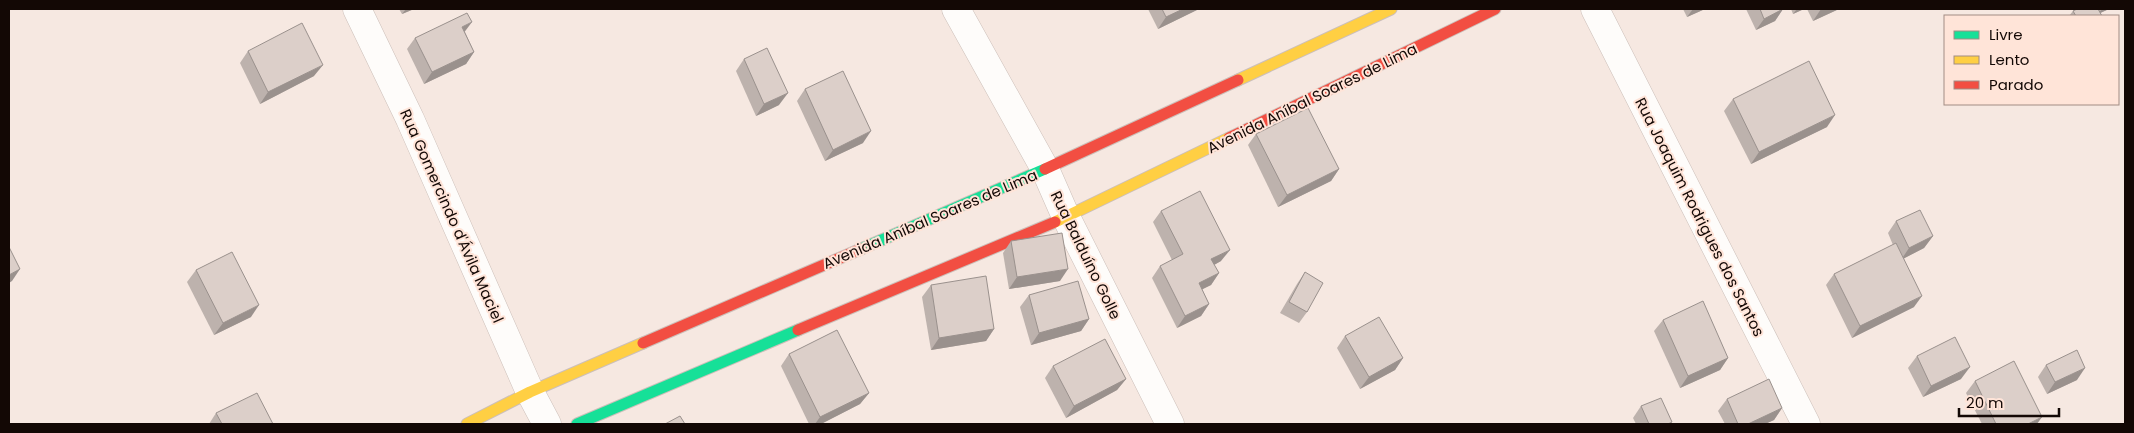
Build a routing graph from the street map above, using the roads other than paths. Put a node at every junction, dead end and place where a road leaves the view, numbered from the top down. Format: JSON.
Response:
{"nodes":[{"id":1,"x":357,"y":9,"type":"edge"},
{"id":2,"x":956,"y":9,"type":"edge"},
{"id":3,"x":1391,"y":9,"type":"edge"},
{"id":4,"x":1496,"y":9,"type":"edge"},
{"id":5,"x":1594,"y":9,"type":"edge"},
{"id":6,"x":1045,"y":169,"type":"junction"},
{"id":7,"x":1066,"y":217,"type":"junction"},
{"id":8,"x":530,"y":392,"type":"junction"},
{"id":9,"x":467,"y":424,"type":"edge"},
{"id":10,"x":547,"y":424,"type":"edge"},
{"id":11,"x":577,"y":424,"type":"edge"},
{"id":12,"x":1170,"y":424,"type":"edge"},
{"id":13,"x":1806,"y":424,"type":"edge"}],
"edges":[{"from":1,"to":8,"type":"street","name":"Rua Gomercindo d'Ávila Maciel"},
{"from":2,"to":6,"type":"street","name":"Rua Balduíno Golle"},
{"from":3,"to":6,"type":"street","name":"Avenida Aníbal Soares de Lima"},
{"from":4,"to":7,"type":"street","name":"Avenida Aníbal Soares de Lima"},
{"from":5,"to":13,"type":"street","name":"Rua Joaquim Rodrigues dos Santos"},
{"from":6,"to":7,"type":"street","name":"Rua Balduíno Golle"},
{"from":6,"to":8,"type":"street","name":"Avenida Aníbal Soares de Lima"},
{"from":7,"to":11,"type":"street","name":"Avenida Aníbal Soares de Lima"},
{"from":7,"to":12,"type":"street","name":"Rua Balduíno Golle"},
{"from":8,"to":9,"type":"street","name":"Avenida Aníbal Soares de Lima"},
{"from":8,"to":10,"type":"street","name":"Rua Gomercindo d'Ávila Maciel"}]}
